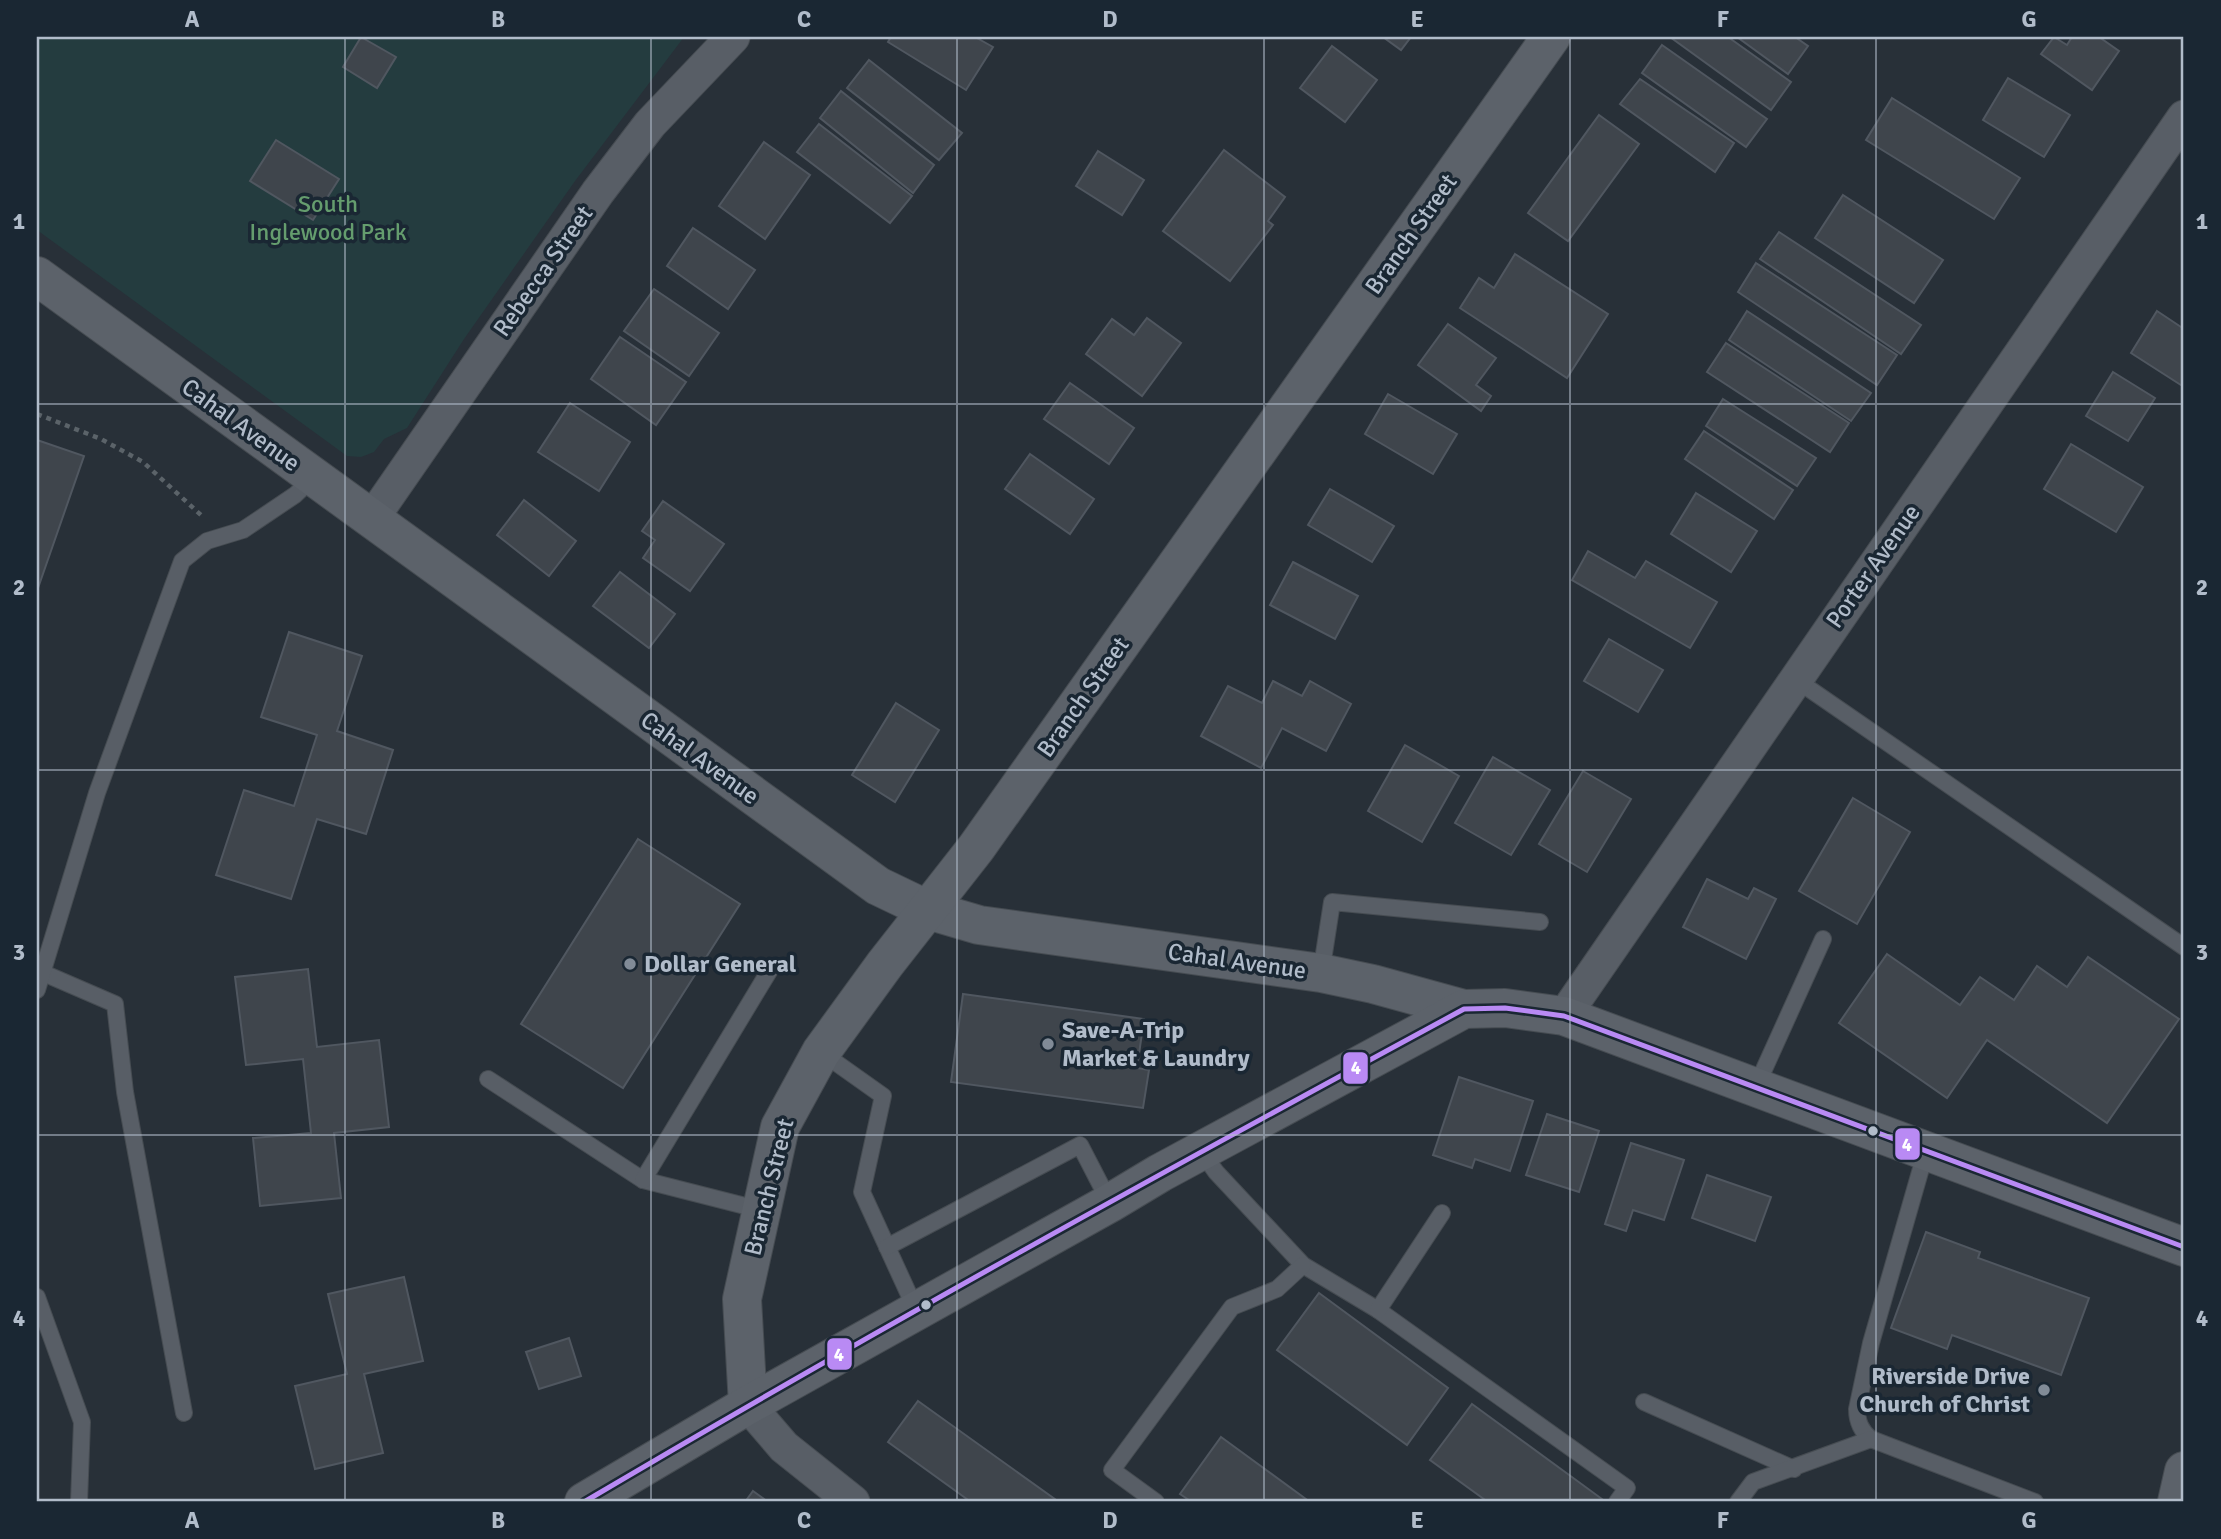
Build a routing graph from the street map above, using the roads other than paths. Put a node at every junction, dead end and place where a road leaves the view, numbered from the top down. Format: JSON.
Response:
{"nodes":[{"id":1,"x":733,"y":37,"type":"edge"},
{"id":2,"x":1551,"y":37,"type":"edge"},
{"id":3,"x":2184,"y":117,"type":"edge"},
{"id":4,"x":37,"y":276,"type":"edge"},
{"id":5,"x":313,"y":478,"type":"junction"},
{"id":6,"x":371,"y":520,"type":"junction"},
{"id":7,"x":1795,"y":680,"type":"junction"},
{"id":8,"x":928,"y":910,"type":"junction"},
{"id":9,"x":1540,"y":922,"type":"dead end"},
{"id":10,"x":1823,"y":939,"type":"dead end"},
{"id":11,"x":2184,"y":947,"type":"edge"},
{"id":12,"x":771,"y":968,"type":"dead end"},
{"id":13,"x":41,"y":972,"type":"junction"},
{"id":14,"x":1321,"y":973,"type":"junction"},
{"id":15,"x":37,"y":990,"type":"edge"},
{"id":16,"x":1464,"y":1009,"type":"junction"},
{"id":17,"x":1564,"y":1016,"type":"junction"},
{"id":18,"x":821,"y":1052,"type":"junction"},
{"id":19,"x":488,"y":1079,"type":"dead end"},
{"id":20,"x":1756,"y":1087,"type":"junction"},
{"id":21,"x":1201,"y":1151,"type":"junction"},
{"id":22,"x":1926,"y":1151,"type":"junction"},
{"id":23,"x":643,"y":1180,"type":"junction"},
{"id":24,"x":1110,"y":1203,"type":"junction"},
{"id":25,"x":761,"y":1210,"type":"junction"},
{"id":26,"x":1442,"y":1213,"type":"dead end"},
{"id":27,"x":887,"y":1247,"type":"junction"},
{"id":28,"x":2184,"y":1247,"type":"edge"},
{"id":29,"x":1303,"y":1265,"type":"junction"},
{"id":30,"x":37,"y":1297,"type":"edge"},
{"id":31,"x":1378,"y":1310,"type":"junction"},
{"id":32,"x":917,"y":1311,"type":"junction"},
{"id":33,"x":1644,"y":1402,"type":"dead end"},
{"id":34,"x":748,"y":1405,"type":"junction"},
{"id":35,"x":184,"y":1413,"type":"dead end"},
{"id":36,"x":1871,"y":1439,"type":"junction"},
{"id":37,"x":1794,"y":1469,"type":"junction"},
{"id":38,"x":2184,"y":1471,"type":"edge"},
{"id":39,"x":79,"y":1502,"type":"edge"},
{"id":40,"x":584,"y":1502,"type":"edge"},
{"id":41,"x":853,"y":1502,"type":"edge"},
{"id":42,"x":1156,"y":1502,"type":"edge"},
{"id":43,"x":1617,"y":1502,"type":"edge"},
{"id":44,"x":1738,"y":1502,"type":"edge"},
{"id":45,"x":2035,"y":1502,"type":"edge"},
{"id":46,"x":2176,"y":1502,"type":"edge"}],
"edges":[{"from":1,"to":6,"type":"street","name":"Rebecca Street"},
{"from":2,"to":8,"type":"street","name":"Branch Street"},
{"from":3,"to":7,"type":"street","name":"Porter Avenue"},
{"from":4,"to":5,"type":"street","name":"Cahal Avenue"},
{"from":5,"to":6,"type":"street","name":"Cahal Avenue"},
{"from":5,"to":13,"type":"lane"},
{"from":6,"to":8,"type":"street","name":"Cahal Avenue"},
{"from":7,"to":11,"type":"lane"},
{"from":7,"to":17,"type":"street","name":"Porter Avenue"},
{"from":8,"to":14,"type":"street","name":"Cahal Avenue"},
{"from":8,"to":18,"type":"street","name":"Branch Street"},
{"from":9,"to":14,"type":"lane"},
{"from":10,"to":20,"type":"lane"},
{"from":12,"to":23,"type":"lane"},
{"from":13,"to":15,"type":"lane"},
{"from":13,"to":35,"type":"lane"},
{"from":14,"to":16,"type":"street","name":"Cahal Avenue"},
{"from":16,"to":17,"type":"street"},
{"from":16,"to":21,"type":"street"},
{"from":17,"to":20,"type":"street"},
{"from":18,"to":25,"type":"street","name":"Branch Street"},
{"from":18,"to":27,"type":"lane"},
{"from":19,"to":23,"type":"lane"},
{"from":20,"to":22,"type":"street"},
{"from":21,"to":24,"type":"street"},
{"from":21,"to":29,"type":"lane"},
{"from":22,"to":28,"type":"street"},
{"from":22,"to":36,"type":"lane"},
{"from":23,"to":25,"type":"lane"},
{"from":24,"to":27,"type":"lane"},
{"from":24,"to":32,"type":"street"},
{"from":25,"to":34,"type":"street","name":"Branch Street"},
{"from":26,"to":31,"type":"lane"},
{"from":27,"to":32,"type":"lane"},
{"from":29,"to":31,"type":"lane"},
{"from":29,"to":42,"type":"lane"},
{"from":30,"to":39,"type":"lane"},
{"from":31,"to":43,"type":"lane"},
{"from":32,"to":34,"type":"street"},
{"from":33,"to":37,"type":"lane"},
{"from":34,"to":40,"type":"street"},
{"from":34,"to":41,"type":"street"},
{"from":36,"to":37,"type":"lane"},
{"from":36,"to":45,"type":"lane"},
{"from":37,"to":44,"type":"lane"},
{"from":38,"to":46,"type":"street"}]}
